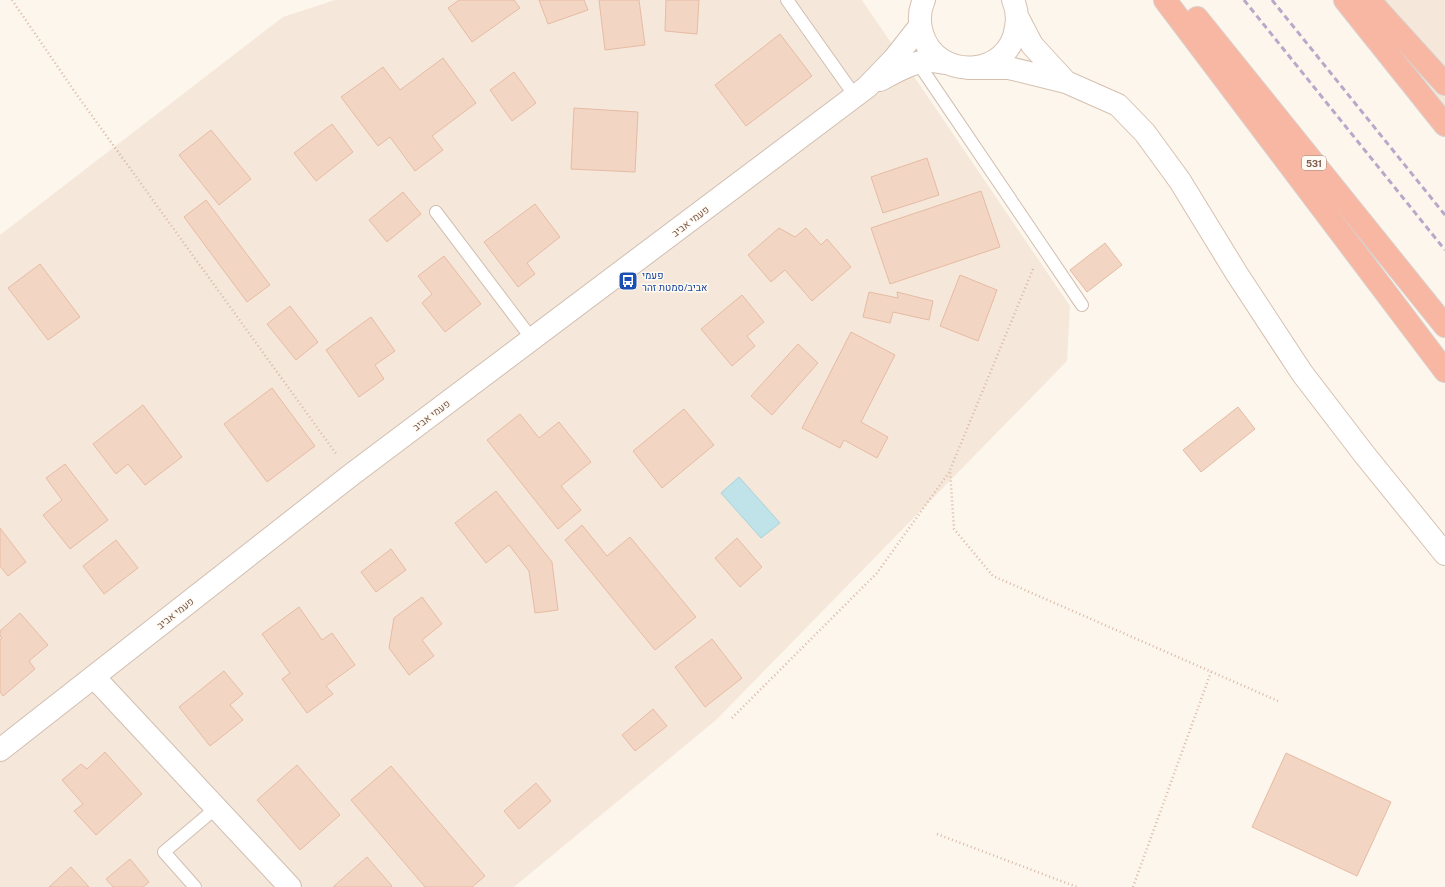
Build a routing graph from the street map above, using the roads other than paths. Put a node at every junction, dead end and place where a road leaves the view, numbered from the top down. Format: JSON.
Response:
{"nodes":[{"id":1,"x":786,"y":0,"type":"edge"},
{"id":2,"x":924,"y":0,"type":"edge"},
{"id":3,"x":1165,"y":0,"type":"edge"},
{"id":4,"x":1182,"y":0,"type":"edge"},
{"id":5,"x":1345,"y":0,"type":"edge"},
{"id":6,"x":1369,"y":0,"type":"edge"},
{"id":7,"x":1016,"y":7,"type":"edge"},
{"id":8,"x":920,"y":26,"type":"junction"},
{"id":9,"x":918,"y":63,"type":"junction"},
{"id":10,"x":947,"y":63,"type":"junction"},
{"id":11,"x":968,"y":68,"type":"junction"},
{"id":12,"x":1066,"y":82,"type":"junction"},
{"id":13,"x":1445,"y":84,"type":"edge"},
{"id":14,"x":861,"y":92,"type":"junction"},
{"id":15,"x":1445,"y":125,"type":"edge"},
{"id":16,"x":436,"y":212,"type":"dead end"},
{"id":17,"x":1082,"y":304,"type":"dead end"},
{"id":18,"x":1445,"y":326,"type":"edge"},
{"id":19,"x":532,"y":339,"type":"junction"},
{"id":20,"x":1445,"y":371,"type":"edge"},
{"id":21,"x":1445,"y":554,"type":"edge"},
{"id":22,"x":94,"y":677,"type":"junction"},
{"id":23,"x":0,"y":750,"type":"edge"},
{"id":24,"x":216,"y":808,"type":"junction"},
{"id":25,"x":195,"y":887,"type":"edge"},
{"id":26,"x":290,"y":887,"type":"edge"}],
"edges":[{"from":1,"to":14,"type":"lane"},
{"from":2,"to":8,"type":"street"},
{"from":3,"to":20,"type":"highway"},
{"from":4,"to":18,"type":"highway","number":"531"},
{"from":5,"to":15,"type":"highway"},
{"from":6,"to":13,"type":"highway"},
{"from":7,"to":11,"type":"street"},
{"from":7,"to":12,"type":"street"},
{"from":8,"to":10,"type":"street"},
{"from":8,"to":14,"type":"street","name":"פעמי אביב"},
{"from":9,"to":10,"type":"street","name":"פעמי אביב"},
{"from":9,"to":14,"type":"street","name":"פעמי אביב"},
{"from":9,"to":17,"type":"lane"},
{"from":10,"to":11,"type":"street"},
{"from":11,"to":12,"type":"street"},
{"from":12,"to":21,"type":"street"},
{"from":14,"to":19,"type":"street","name":"פעמי אביב"},
{"from":16,"to":19,"type":"lane"},
{"from":19,"to":22,"type":"street","name":"פעמי אביב"},
{"from":22,"to":23,"type":"street","name":"פעמי אביב"},
{"from":22,"to":24,"type":"street"},
{"from":24,"to":25,"type":"lane"},
{"from":24,"to":26,"type":"street"}]}
